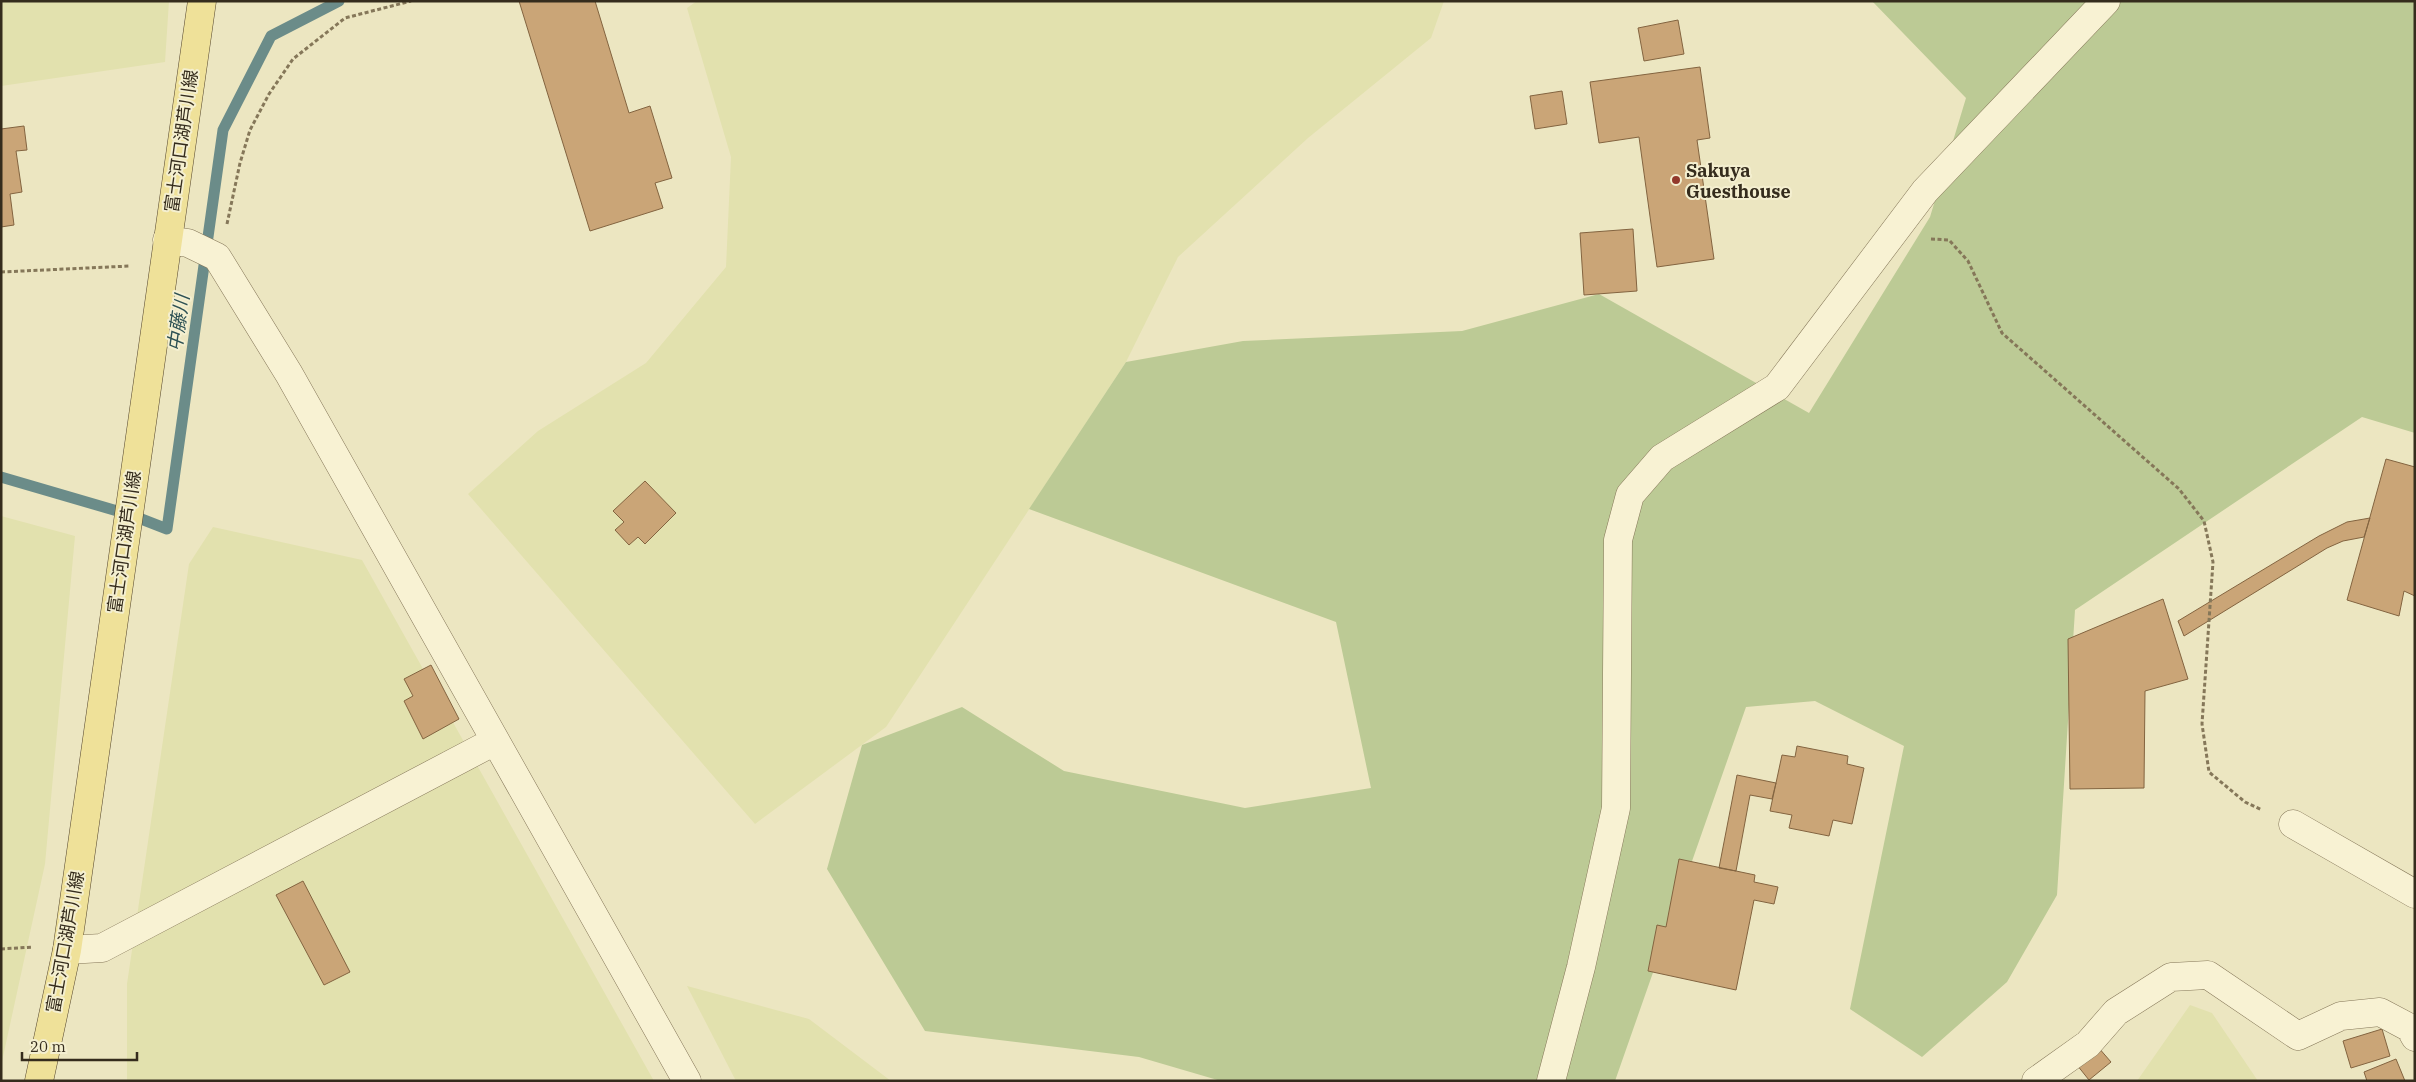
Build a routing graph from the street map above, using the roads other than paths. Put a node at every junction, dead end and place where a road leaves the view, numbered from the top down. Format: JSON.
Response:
{"nodes":[{"id":1,"x":202,"y":1,"type":"edge"},
{"id":2,"x":2106,"y":1,"type":"edge"},
{"id":3,"x":165,"y":252,"type":"junction"},
{"id":4,"x":495,"y":741,"type":"junction"},
{"id":5,"x":2293,"y":824,"type":"road end"},
{"id":6,"x":2415,"y":894,"type":"edge"},
{"id":7,"x":67,"y":950,"type":"junction"},
{"id":8,"x":2415,"y":1038,"type":"edge"},
{"id":9,"x":39,"y":1081,"type":"edge"},
{"id":10,"x":687,"y":1081,"type":"edge"},
{"id":11,"x":1551,"y":1081,"type":"edge"},
{"id":12,"x":2036,"y":1081,"type":"edge"}],
"edges":[{"from":1,"to":3,"type":"main road","name":"富士河口湖芦川線"},
{"from":2,"to":11,"type":"street"},
{"from":3,"to":4,"type":"street"},
{"from":3,"to":7,"type":"main road","name":"富士河口湖芦川線"},
{"from":4,"to":7,"type":"street"},
{"from":4,"to":10,"type":"street"},
{"from":5,"to":6,"type":"street"},
{"from":7,"to":9,"type":"main road","name":"富士河口湖芦川線"},
{"from":8,"to":12,"type":"street"}]}
